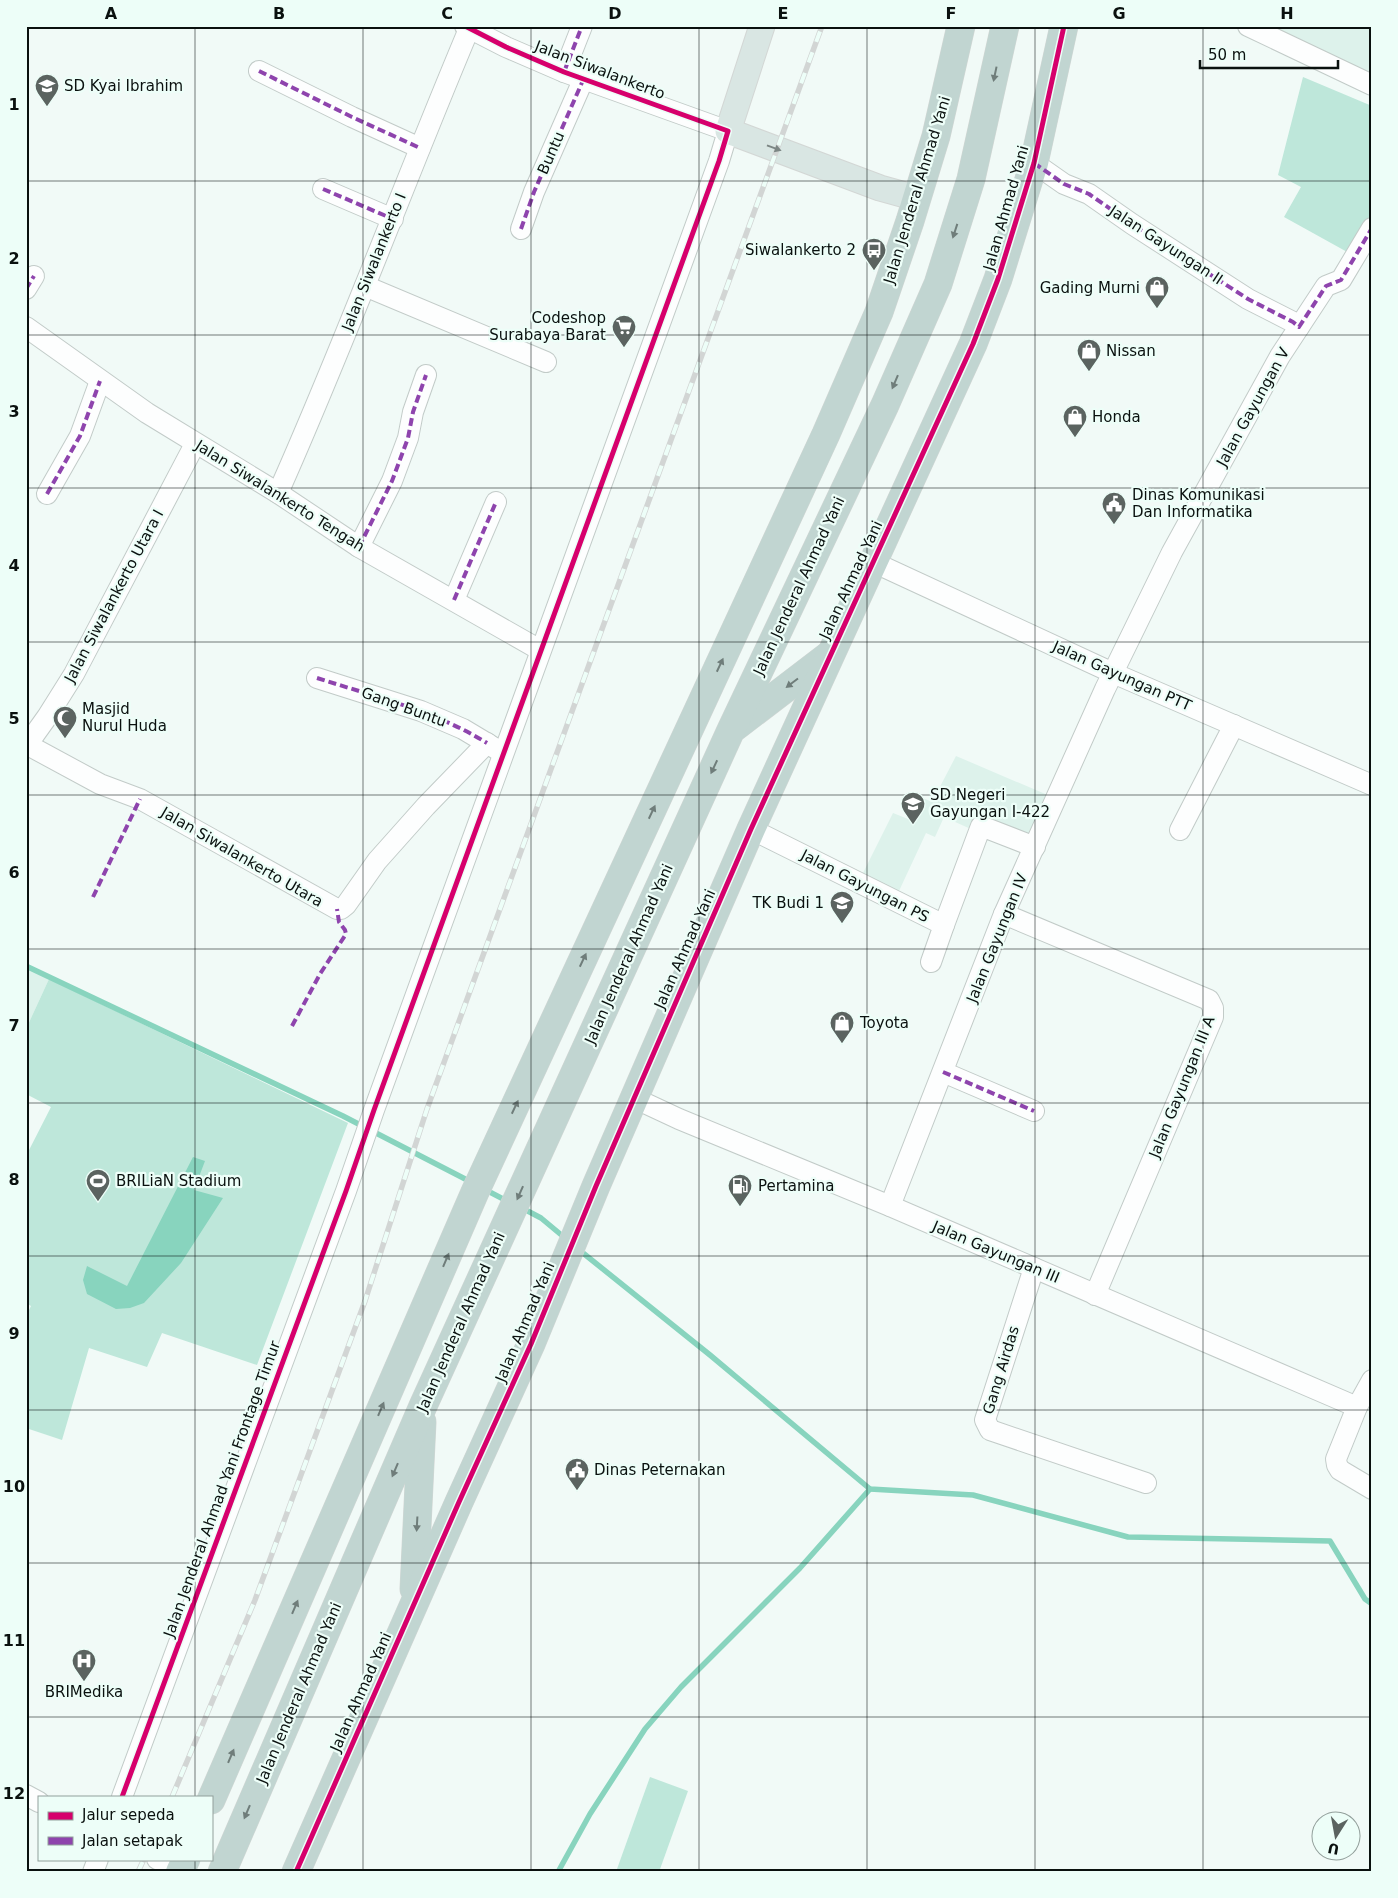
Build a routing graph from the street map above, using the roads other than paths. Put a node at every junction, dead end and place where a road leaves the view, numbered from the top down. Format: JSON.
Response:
{"nodes":[{"id":1,"x":582,"y":26,"type":"edge"},
{"id":2,"x":762,"y":26,"type":"edge"},
{"id":3,"x":961,"y":26,"type":"edge"},
{"id":4,"x":1005,"y":26,"type":"edge"},
{"id":5,"x":1064,"y":26,"type":"edge"},
{"id":6,"x":1248,"y":26,"type":"edge"},
{"id":7,"x":467,"y":28,"type":"edge"},
{"id":8,"x":259,"y":71,"type":"dead end"},
{"id":9,"x":564,"y":72,"type":"junction"},
{"id":10,"x":584,"y":78,"type":"junction"},
{"id":11,"x":1372,"y":85,"type":"edge"},
{"id":12,"x":728,"y":131,"type":"junction"},
{"id":13,"x":420,"y":148,"type":"junction"},
{"id":14,"x":1034,"y":163,"type":"junction"},
{"id":15,"x":323,"y":189,"type":"dead end"},
{"id":16,"x":916,"y":198,"type":"junction"},
{"id":17,"x":393,"y":219,"type":"junction"},
{"id":18,"x":1372,"y":228,"type":"edge"},
{"id":19,"x":521,"y":229,"type":"dead end"},
{"id":20,"x":365,"y":286,"type":"junction"},
{"id":21,"x":1298,"y":327,"type":"junction"},
{"id":22,"x":27,"y":328,"type":"edge"},
{"id":23,"x":546,"y":362,"type":"dead end"},
{"id":24,"x":426,"y":375,"type":"dead end"},
{"id":25,"x":100,"y":381,"type":"junction"},
{"id":26,"x":195,"y":444,"type":"junction"},
{"id":27,"x":47,"y":494,"type":"dead end"},
{"id":28,"x":278,"y":494,"type":"junction"},
{"id":29,"x":496,"y":502,"type":"dead end"},
{"id":30,"x":359,"y":547,"type":"junction"},
{"id":31,"x":874,"y":562,"type":"junction"},
{"id":32,"x":454,"y":600,"type":"junction"},
{"id":33,"x":540,"y":650,"type":"junction"},
{"id":34,"x":831,"y":654,"type":"junction"},
{"id":35,"x":1113,"y":673,"type":"junction"},
{"id":36,"x":318,"y":678,"type":"dead end"},
{"id":37,"x":1234,"y":724,"type":"junction"},
{"id":38,"x":731,"y":730,"type":"junction"},
{"id":39,"x":26,"y":745,"type":"edge"},
{"id":40,"x":495,"y":748,"type":"junction"},
{"id":41,"x":1372,"y":785,"type":"edge"},
{"id":42,"x":752,"y":829,"type":"junction"},
{"id":43,"x":1180,"y":830,"type":"dead end"},
{"id":44,"x":1034,"y":847,"type":"junction"},
{"id":45,"x":1004,"y":914,"type":"junction"},
{"id":46,"x":944,"y":925,"type":"junction"},
{"id":47,"x":931,"y":962,"type":"dead end"},
{"id":48,"x":943,"y":1072,"type":"junction"},
{"id":49,"x":634,"y":1098,"type":"junction"},
{"id":50,"x":1034,"y":1111,"type":"dead end"},
{"id":51,"x":890,"y":1206,"type":"junction"},
{"id":52,"x":1034,"y":1268,"type":"junction"},
{"id":53,"x":1095,"y":1295,"type":"junction"},
{"id":54,"x":1372,"y":1380,"type":"edge"},
{"id":55,"x":423,"y":1406,"type":"junction"},
{"id":56,"x":1357,"y":1407,"type":"junction"},
{"id":57,"x":1146,"y":1483,"type":"dead end"},
{"id":58,"x":1372,"y":1489,"type":"edge"},
{"id":59,"x":413,"y":1606,"type":"junction"},
{"id":60,"x":26,"y":1795,"type":"edge"},
{"id":61,"x":122,"y":1796,"type":"edge"},
{"id":62,"x":212,"y":1798,"type":"edge"},
{"id":63,"x":38,"y":1801,"type":"edge"},
{"id":64,"x":98,"y":1860,"type":"edge"},
{"id":65,"x":93,"y":1872,"type":"edge"},
{"id":66,"x":222,"y":1872,"type":"edge"},
{"id":67,"x":296,"y":1872,"type":"edge"}],
"edges":[{"from":1,"to":9,"type":"street"},
{"from":2,"to":12,"type":"main road"},
{"from":3,"to":16,"type":"highway","name":"Jalan Jenderal Ahmad Yani"},
{"from":4,"to":38,"type":"highway","name":"Jalan Jenderal Ahmad Yani","one_way":true},
{"from":5,"to":14,"type":"highway","name":"Jalan Ahmad Yani"},
{"from":6,"to":11,"type":"street"},
{"from":7,"to":9,"type":"street","name":"Jalan Siwalankerto"},
{"from":7,"to":13,"type":"street","name":"Jalan Siwalankerto I"},
{"from":8,"to":13,"type":"street"},
{"from":9,"to":10,"type":"street","name":"Jalan Siwalankerto"},
{"from":10,"to":12,"type":"street","name":"Jalan Siwalankerto"},
{"from":10,"to":19,"type":"street","name":"Buntu"},
{"from":12,"to":16,"type":"main road","one_way":true},
{"from":12,"to":33,"type":"street","name":"Jalan Jenderal Ahmad Yani Frontage Timur"},
{"from":13,"to":17,"type":"street","name":"Jalan Siwalankerto I"},
{"from":14,"to":21,"type":"street","name":"Jalan Gayungan II"},
{"from":14,"to":31,"type":"highway","name":"Jalan Ahmad Yani"},
{"from":15,"to":17,"type":"street"},
{"from":62,"to":16,"type":"highway","name":"Jalan Jenderal Ahmad Yani","one_way":true},
{"from":17,"to":20,"type":"street","name":"Jalan Siwalankerto I"},
{"from":18,"to":21,"type":"street","name":"Jalan Gayungan V"},
{"from":20,"to":23,"type":"street"},
{"from":20,"to":28,"type":"street","name":"Jalan Siwalankerto I"},
{"from":21,"to":35,"type":"street","name":"Jalan Gayungan V"},
{"from":22,"to":25,"type":"street","name":"Jalan Siwalankerto Tengah"},
{"from":24,"to":30,"type":"street"},
{"from":25,"to":26,"type":"street","name":"Jalan Siwalankerto Tengah"},
{"from":25,"to":27,"type":"street"},
{"from":26,"to":28,"type":"street","name":"Jalan Siwalankerto Tengah"},
{"from":26,"to":39,"type":"street","name":"Jalan Siwalankerto Utara I"},
{"from":28,"to":30,"type":"street","name":"Jalan Siwalankerto Tengah"},
{"from":29,"to":32,"type":"street"},
{"from":30,"to":32,"type":"street","name":"Jalan Siwalankerto Tengah"},
{"from":31,"to":34,"type":"highway","name":"Jalan Ahmad Yani"},
{"from":31,"to":35,"type":"street","name":"Jalan Gayungan PTT"},
{"from":32,"to":33,"type":"street","name":"Jalan Siwalankerto Tengah"},
{"from":33,"to":40,"type":"street","name":"Jalan Jenderal Ahmad Yani Frontage Timur"},
{"from":34,"to":38,"type":"highway","one_way":true},
{"from":34,"to":42,"type":"highway","name":"Jalan Ahmad Yani"},
{"from":35,"to":37,"type":"street","name":"Jalan Gayungan PTT"},
{"from":35,"to":44,"type":"street","name":"Jalan Gayungan IV"},
{"from":36,"to":40,"type":"street","name":"Gang Buntu"},
{"from":37,"to":41,"type":"street","name":"Jalan Gayungan PTT"},
{"from":37,"to":43,"type":"street"},
{"from":38,"to":55,"type":"highway","name":"Jalan Jenderal Ahmad Yani","one_way":true},
{"from":39,"to":40,"type":"street","name":"Jalan Siwalankerto Utara"},
{"from":40,"to":61,"type":"street","name":"Jalan Jenderal Ahmad Yani Frontage Timur"},
{"from":42,"to":46,"type":"street","name":"Jalan Gayungan PS"},
{"from":42,"to":49,"type":"highway","name":"Jalan Ahmad Yani"},
{"from":44,"to":45,"type":"street","name":"Jalan Gayungan IV"},
{"from":44,"to":46,"type":"street"},
{"from":45,"to":48,"type":"street","name":"Jalan Gayungan IV"},
{"from":45,"to":53,"type":"street","name":"Jalan Gayungan III A"},
{"from":46,"to":47,"type":"street","name":"Jalan Gayungan PS"},
{"from":48,"to":50,"type":"street"},
{"from":48,"to":51,"type":"street","name":"Jalan Gayungan IV"},
{"from":49,"to":51,"type":"street","name":"Jalan Gayungan III"},
{"from":49,"to":59,"type":"highway","name":"Jalan Ahmad Yani"},
{"from":51,"to":52,"type":"street","name":"Jalan Gayungan III"},
{"from":52,"to":53,"type":"street","name":"Jalan Gayungan III"},
{"from":52,"to":57,"type":"street","name":"Gang Airdas"},
{"from":53,"to":56,"type":"street","name":"Jalan Gayungan III"},
{"from":54,"to":56,"type":"street"},
{"from":55,"to":59,"type":"highway","one_way":true},
{"from":55,"to":66,"type":"highway","name":"Jalan Jenderal Ahmad Yani","one_way":true},
{"from":56,"to":58,"type":"street"},
{"from":59,"to":67,"type":"highway","name":"Jalan Ahmad Yani"},
{"from":60,"to":63,"type":"street"},
{"from":64,"to":65,"type":"street"}]}
